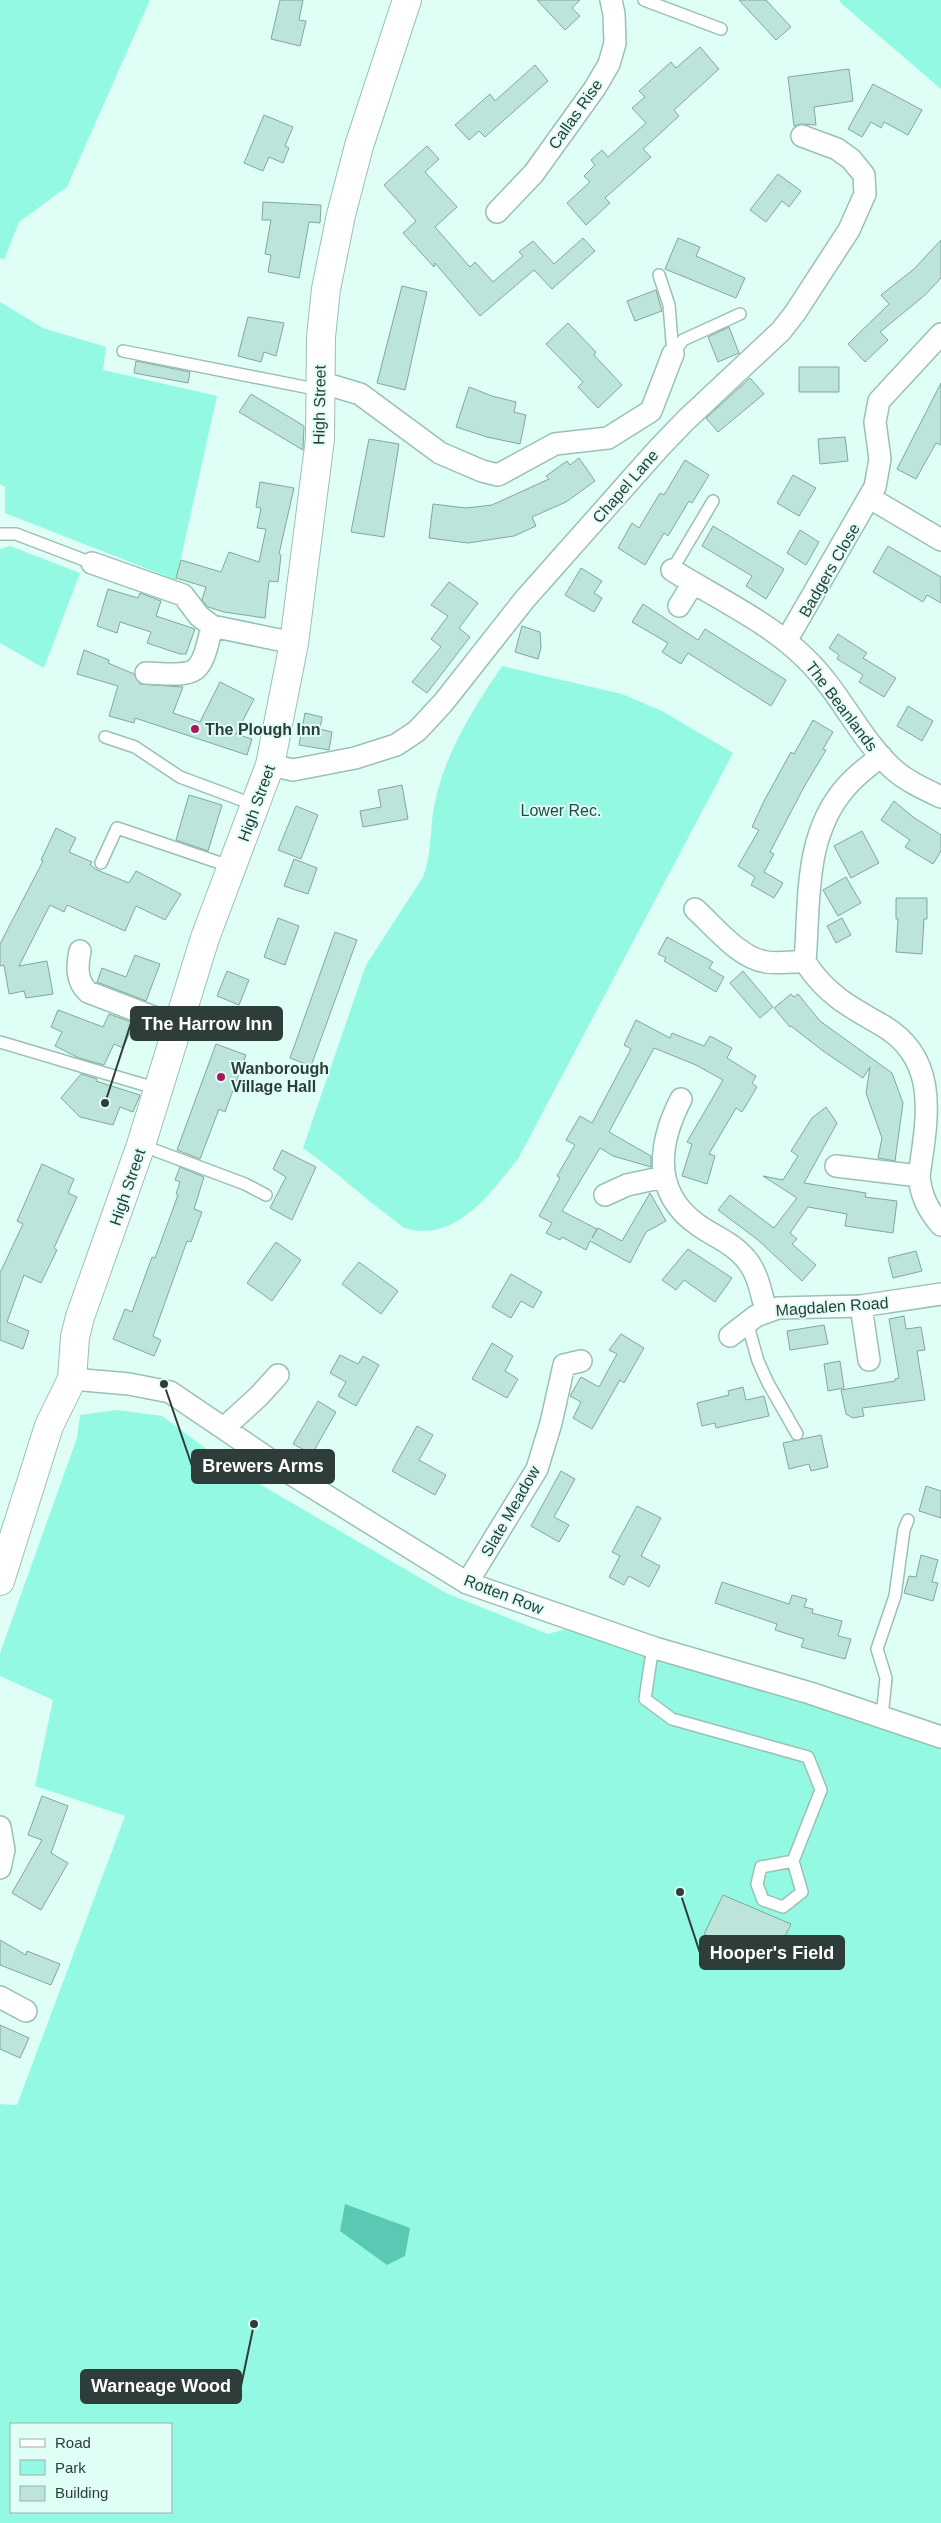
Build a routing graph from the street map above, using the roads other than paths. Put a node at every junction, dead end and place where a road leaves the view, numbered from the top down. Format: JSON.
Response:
{"nodes":[{"id":1,"x":407,"y":0,"type":"edge"},
{"id":2,"x":611,"y":0,"type":"edge"},
{"id":3,"x":644,"y":0,"type":"edge"},
{"id":4,"x":721,"y":29,"type":"dead end"},
{"id":5,"x":802,"y":136,"type":"dead end"},
{"id":6,"x":497,"y":212,"type":"dead end"},
{"id":7,"x":659,"y":275,"type":"dead end"},
{"id":8,"x":740,"y":314,"type":"dead end"},
{"id":9,"x":941,"y":334,"type":"edge"},
{"id":10,"x":122,"y":351,"type":"dead end"},
{"id":11,"x":673,"y":354,"type":"junction"},
{"id":12,"x":320,"y":386,"type":"junction"},
{"id":13,"x":870,"y":498,"type":"junction"},
{"id":14,"x":713,"y":501,"type":"dead end"},
{"id":15,"x":0,"y":534,"type":"edge"},
{"id":16,"x":938,"y":534,"type":"edge"},
{"id":17,"x":92,"y":563,"type":"joint"},
{"id":18,"x":672,"y":570,"type":"joint"},
{"id":19,"x":693,"y":583,"type":"junction"},
{"id":20,"x":679,"y":606,"type":"dead end"},
{"id":21,"x":212,"y":626,"type":"junction"},
{"id":22,"x":786,"y":641,"type":"junction"},
{"id":23,"x":294,"y":643,"type":"junction"},
{"id":24,"x":146,"y":673,"type":"dead end"},
{"id":25,"x":105,"y":737,"type":"dead end"},
{"id":26,"x":880,"y":756,"type":"junction"},
{"id":27,"x":270,"y":765,"type":"junction"},
{"id":28,"x":941,"y":797,"type":"edge"},
{"id":29,"x":257,"y":806,"type":"junction"},
{"id":30,"x":101,"y":863,"type":"dead end"},
{"id":31,"x":232,"y":867,"type":"junction"},
{"id":32,"x":694,"y":909,"type":"dead end"},
{"id":33,"x":80,"y":952,"type":"dead end"},
{"id":34,"x":805,"y":962,"type":"junction"},
{"id":35,"x":177,"y":1026,"type":"junction"},
{"id":36,"x":0,"y":1042,"type":"edge"},
{"id":37,"x":158,"y":1089,"type":"junction"},
{"id":38,"x":681,"y":1099,"type":"dead end"},
{"id":39,"x":141,"y":1145,"type":"junction"},
{"id":40,"x":836,"y":1166,"type":"dead end"},
{"id":41,"x":919,"y":1176,"type":"junction"},
{"id":42,"x":664,"y":1177,"type":"junction"},
{"id":43,"x":266,"y":1195,"type":"dead end"},
{"id":44,"x":605,"y":1196,"type":"dead end"},
{"id":45,"x":941,"y":1225,"type":"edge"},
{"id":46,"x":941,"y":1294,"type":"edge"},
{"id":47,"x":861,"y":1306,"type":"junction"},
{"id":48,"x":766,"y":1311,"type":"junction"},
{"id":49,"x":747,"y":1322,"type":"junction"},
{"id":50,"x":730,"y":1336,"type":"dead end"},
{"id":51,"x":869,"y":1360,"type":"dead end"},
{"id":52,"x":581,"y":1361,"type":"dead end"},
{"id":53,"x":278,"y":1375,"type":"dead end"},
{"id":54,"x":72,"y":1379,"type":"junction"},
{"id":55,"x":225,"y":1427,"type":"junction"},
{"id":56,"x":797,"y":1434,"type":"dead end"},
{"id":57,"x":908,"y":1520,"type":"dead end"},
{"id":58,"x":0,"y":1581,"type":"edge"},
{"id":59,"x":467,"y":1583,"type":"junction"},
{"id":60,"x":655,"y":1648,"type":"junction"},
{"id":61,"x":882,"y":1717,"type":"junction"},
{"id":62,"x":941,"y":1737,"type":"edge"},
{"id":63,"x":0,"y":1828,"type":"edge"},
{"id":64,"x":793,"y":1861,"type":"junction"},
{"id":65,"x":0,"y":1868,"type":"edge"},
{"id":66,"x":0,"y":1997,"type":"edge"},
{"id":67,"x":26,"y":2011,"type":"dead end"}],
"edges":[{"from":1,"to":12,"type":"street","name":"High Street"},
{"from":2,"to":6,"type":"street","name":"Callas Rise"},
{"from":3,"to":4,"type":"lane"},
{"from":5,"to":27,"type":"street","name":"Chapel Lane"},
{"from":7,"to":11,"type":"lane"},
{"from":8,"to":11,"type":"lane"},
{"from":9,"to":13,"type":"street","name":"Badgers Close"},
{"from":10,"to":12,"type":"lane"},
{"from":11,"to":12,"type":"street"},
{"from":12,"to":23,"type":"street","name":"High Street"},
{"from":13,"to":16,"type":"street"},
{"from":13,"to":22,"type":"street","name":"Badgers Close"},
{"from":14,"to":18,"type":"lane"},
{"from":15,"to":17,"type":"lane"},
{"from":17,"to":21,"type":"street"},
{"from":18,"to":19,"type":"street","name":"The Beanlands"},
{"from":19,"to":20,"type":"street"},
{"from":19,"to":22,"type":"street","name":"The Beanlands"},
{"from":21,"to":23,"type":"street"},
{"from":21,"to":24,"type":"street"},
{"from":22,"to":26,"type":"street","name":"The Beanlands"},
{"from":23,"to":27,"type":"street","name":"High Street"},
{"from":25,"to":29,"type":"lane"},
{"from":26,"to":28,"type":"street","name":"The Beanlands"},
{"from":26,"to":34,"type":"street"},
{"from":27,"to":29,"type":"street","name":"High Street"},
{"from":29,"to":31,"type":"street","name":"High Street"},
{"from":30,"to":31,"type":"lane"},
{"from":31,"to":35,"type":"street","name":"High Street"},
{"from":32,"to":34,"type":"street"},
{"from":33,"to":35,"type":"street"},
{"from":34,"to":41,"type":"street"},
{"from":35,"to":37,"type":"street","name":"High Street"},
{"from":36,"to":37,"type":"lane"},
{"from":37,"to":39,"type":"street","name":"High Street"},
{"from":38,"to":42,"type":"street"},
{"from":39,"to":43,"type":"lane"},
{"from":39,"to":54,"type":"street","name":"High Street"},
{"from":40,"to":41,"type":"street"},
{"from":41,"to":45,"type":"street"},
{"from":42,"to":44,"type":"street"},
{"from":42,"to":48,"type":"street"},
{"from":46,"to":47,"type":"street","name":"Magdalen Road"},
{"from":47,"to":48,"type":"street","name":"Magdalen Road"},
{"from":47,"to":51,"type":"street"},
{"from":48,"to":49,"type":"street","name":"Magdalen Road"},
{"from":49,"to":50,"type":"street","name":"Magdalen Road"},
{"from":49,"to":56,"type":"lane"},
{"from":52,"to":59,"type":"street","name":"Slate Meadow"},
{"from":53,"to":55,"type":"street"},
{"from":54,"to":55,"type":"street","name":"Rotten Row"},
{"from":54,"to":58,"type":"street","name":"High Street"},
{"from":55,"to":59,"type":"street","name":"Rotten Row"},
{"from":57,"to":61,"type":"lane"},
{"from":59,"to":60,"type":"street","name":"Rotten Row"},
{"from":60,"to":61,"type":"street","name":"Rotten Row"},
{"from":60,"to":64,"type":"lane"},
{"from":61,"to":62,"type":"street","name":"Rotten Row"},
{"from":63,"to":65,"type":"street"},
{"from":64,"to":64,"type":"lane"},
{"from":66,"to":67,"type":"street"}]}
